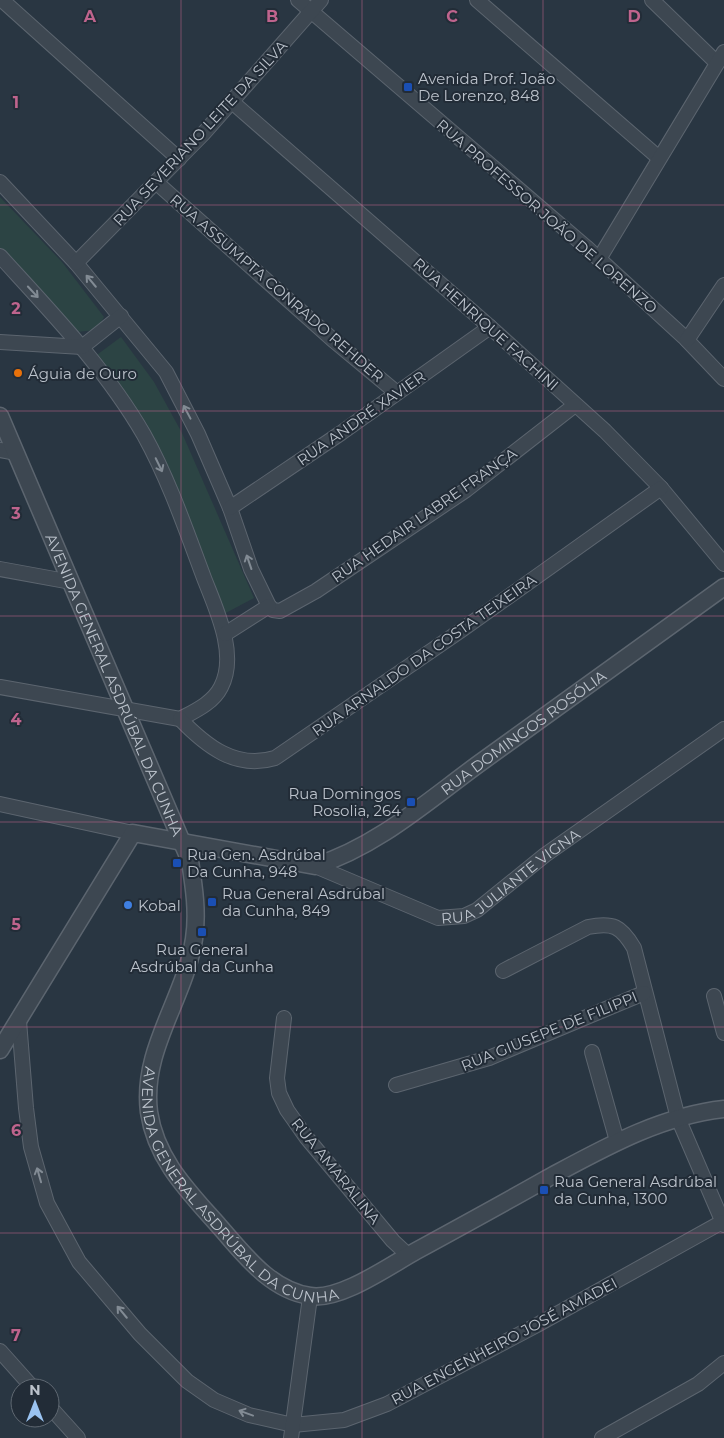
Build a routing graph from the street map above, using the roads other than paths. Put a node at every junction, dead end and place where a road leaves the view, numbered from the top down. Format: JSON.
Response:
{"nodes":[{"id":1,"x":2,"y":0,"type":"edge"},
{"id":2,"x":298,"y":0,"type":"edge"},
{"id":3,"x":321,"y":0,"type":"edge"},
{"id":4,"x":477,"y":0,"type":"edge"},
{"id":5,"x":652,"y":0,"type":"edge"},
{"id":6,"x":312,"y":12,"type":"junction"},
{"id":7,"x":720,"y":58,"type":"edge"},
{"id":8,"x":231,"y":101,"type":"junction"},
{"id":9,"x":660,"y":158,"type":"junction"},
{"id":10,"x":179,"y":159,"type":"junction"},
{"id":11,"x":0,"y":182,"type":"edge"},
{"id":12,"x":157,"y":183,"type":"junction"},
{"id":13,"x":0,"y":256,"type":"edge"},
{"id":14,"x":599,"y":259,"type":"junction"},
{"id":15,"x":76,"y":264,"type":"junction"},
{"id":16,"x":724,"y":285,"type":"edge"},
{"id":17,"x":121,"y":316,"type":"junction"},
{"id":18,"x":490,"y":327,"type":"junction"},
{"id":19,"x":687,"y":340,"type":"junction"},
{"id":20,"x":0,"y":342,"type":"edge"},
{"id":21,"x":82,"y":348,"type":"junction"},
{"id":22,"x":724,"y":379,"type":"edge"},
{"id":23,"x":397,"y":393,"type":"junction"},
{"id":24,"x":575,"y":405,"type":"junction"},
{"id":25,"x":0,"y":416,"type":"edge"},
{"id":26,"x":8,"y":452,"type":"edge"},
{"id":27,"x":661,"y":488,"type":"junction"},
{"id":28,"x":230,"y":508,"type":"junction"},
{"id":29,"x":724,"y":564,"type":"edge"},
{"id":30,"x":0,"y":569,"type":"edge"},
{"id":31,"x":70,"y":582,"type":"junction"},
{"id":32,"x":724,"y":587,"type":"edge"},
{"id":33,"x":269,"y":606,"type":"junction"},
{"id":34,"x":225,"y":634,"type":"junction"},
{"id":35,"x":0,"y":687,"type":"edge"},
{"id":36,"x":126,"y":710,"type":"junction"},
{"id":37,"x":180,"y":719,"type":"junction"},
{"id":38,"x":724,"y":729,"type":"edge"},
{"id":39,"x":0,"y":804,"type":"edge"},
{"id":40,"x":133,"y":833,"type":"junction"},
{"id":41,"x":184,"y":844,"type":"junction"},
{"id":42,"x":315,"y":866,"type":"junction"},
{"id":43,"x":503,"y":971,"type":"dead end"},
{"id":44,"x":644,"y":992,"type":"junction"},
{"id":45,"x":714,"y":996,"type":"dead end"},
{"id":46,"x":284,"y":1018,"type":"dead end"},
{"id":47,"x":20,"y":1021,"type":"junction"},
{"id":48,"x":724,"y":1033,"type":"edge"},
{"id":49,"x":0,"y":1050,"type":"edge"},
{"id":50,"x":592,"y":1052,"type":"dead end"},
{"id":51,"x":396,"y":1086,"type":"dead end"},
{"id":52,"x":724,"y":1109,"type":"edge"},
{"id":53,"x":678,"y":1118,"type":"junction"},
{"id":54,"x":617,"y":1141,"type":"junction"},
{"id":55,"x":723,"y":1223,"type":"edge"},
{"id":56,"x":408,"y":1255,"type":"junction"},
{"id":57,"x":310,"y":1297,"type":"junction"},
{"id":58,"x":0,"y":1351,"type":"edge"},
{"id":59,"x":724,"y":1363,"type":"edge"},
{"id":60,"x":24,"y":1378,"type":"edge"},
{"id":61,"x":60,"y":1418,"type":"edge"},
{"id":62,"x":292,"y":1431,"type":"edge"},
{"id":63,"x":78,"y":1438,"type":"edge"},
{"id":64,"x":602,"y":1438,"type":"edge"}],
"edges":[{"from":1,"to":10,"type":"street"},
{"from":2,"to":6,"type":"street","name":"RUA PROFESSOR JOÃO DE LORENZO"},
{"from":3,"to":6,"type":"street","name":"RUA SEVERIANO LEITE DA SILVA"},
{"from":4,"to":9,"type":"street"},
{"from":5,"to":7,"type":"street"},
{"from":6,"to":8,"type":"street","name":"RUA SEVERIANO LEITE DA SILVA"},
{"from":6,"to":14,"type":"street","name":"RUA PROFESSOR JOÃO DE LORENZO"},
{"from":7,"to":9,"type":"street"},
{"from":8,"to":10,"type":"street","name":"RUA SEVERIANO LEITE DA SILVA"},
{"from":8,"to":18,"type":"street","name":"RUA HENRIQUE FACHINI"},
{"from":9,"to":14,"type":"street"},
{"from":10,"to":12,"type":"street","name":"RUA SEVERIANO LEITE DA SILVA"},
{"from":11,"to":15,"type":"street"},
{"from":12,"to":15,"type":"street","name":"RUA SEVERIANO LEITE DA SILVA"},
{"from":12,"to":23,"type":"street","name":"RUA ASSUMPTA CONRADO REHDER"},
{"from":13,"to":21,"type":"street","one_way":true},
{"from":14,"to":19,"type":"street","name":"RUA PROFESSOR JOÃO DE LORENZO"},
{"from":17,"to":15,"type":"street","one_way":true},
{"from":16,"to":19,"type":"street"},
{"from":17,"to":21,"type":"street"},
{"from":28,"to":17,"type":"street","one_way":true},
{"from":18,"to":23,"type":"street","name":"RUA ANDRÉ XAVIER"},
{"from":18,"to":24,"type":"street","name":"RUA HENRIQUE FACHINI"},
{"from":19,"to":22,"type":"street","name":"RUA PROFESSOR JOÃO DE LORENZO"},
{"from":20,"to":21,"type":"street"},
{"from":21,"to":34,"type":"street","one_way":true},
{"from":23,"to":28,"type":"street","name":"RUA ANDRÉ XAVIER"},
{"from":24,"to":27,"type":"street","name":"RUA HENRIQUE FACHINI"},
{"from":24,"to":33,"type":"street","name":"RUA HEDAIR LABRE FRANÇA"},
{"from":25,"to":26,"type":"street","name":"AVENIDA GENERAL ASDRÚBAL DA CUNHA"},
{"from":26,"to":31,"type":"street","name":"AVENIDA GENERAL ASDRÚBAL DA CUNHA"},
{"from":27,"to":29,"type":"street","name":"RUA HENRIQUE FACHINI"},
{"from":27,"to":37,"type":"street","name":"RUA ARNALDO DA COSTA TEIXEIRA"},
{"from":33,"to":28,"type":"street","one_way":true},
{"from":30,"to":31,"type":"street"},
{"from":31,"to":36,"type":"street","name":"AVENIDA GENERAL ASDRÚBAL DA CUNHA"},
{"from":32,"to":42,"type":"street","name":"RUA DOMINGOS ROSÓLIA"},
{"from":33,"to":34,"type":"street"},
{"from":34,"to":37,"type":"street"},
{"from":35,"to":36,"type":"street"},
{"from":36,"to":37,"type":"street"},
{"from":36,"to":41,"type":"street","name":"AVENIDA GENERAL ASDRÚBAL DA CUNHA"},
{"from":38,"to":42,"type":"street","name":"RUA JULIANTE VIGNA"},
{"from":39,"to":40,"type":"street"},
{"from":40,"to":41,"type":"street","name":"RUA JULIANTE VIGNA"},
{"from":40,"to":47,"type":"street"},
{"from":41,"to":42,"type":"street","name":"RUA JULIANTE VIGNA"},
{"from":41,"to":57,"type":"street","name":"AVENIDA GENERAL ASDRÚBAL DA CUNHA"},
{"from":43,"to":44,"type":"street"},
{"from":44,"to":51,"type":"street","name":"RUA GIUSEPE DE FILIPPI"},
{"from":44,"to":53,"type":"street"},
{"from":45,"to":48,"type":"street"},
{"from":46,"to":56,"type":"street","name":"RUA AMARALINA"},
{"from":47,"to":49,"type":"street"},
{"from":62,"to":47,"type":"street","name":"RUA ENGENHEIRO JOSÉ AMADEI","one_way":true},
{"from":50,"to":54,"type":"street"},
{"from":52,"to":53,"type":"street","name":"AVENIDA GENERAL ASDRÚBAL DA CUNHA"},
{"from":53,"to":54,"type":"street","name":"AVENIDA GENERAL ASDRÚBAL DA CUNHA"},
{"from":53,"to":55,"type":"street"},
{"from":54,"to":56,"type":"street","name":"AVENIDA GENERAL ASDRÚBAL DA CUNHA"},
{"from":55,"to":62,"type":"street","name":"RUA ENGENHEIRO JOSÉ AMADEI"},
{"from":56,"to":57,"type":"street","name":"AVENIDA GENERAL ASDRÚBAL DA CUNHA"},
{"from":57,"to":62,"type":"street"},
{"from":58,"to":60,"type":"street"},
{"from":59,"to":64,"type":"street"},
{"from":61,"to":63,"type":"street"}]}
